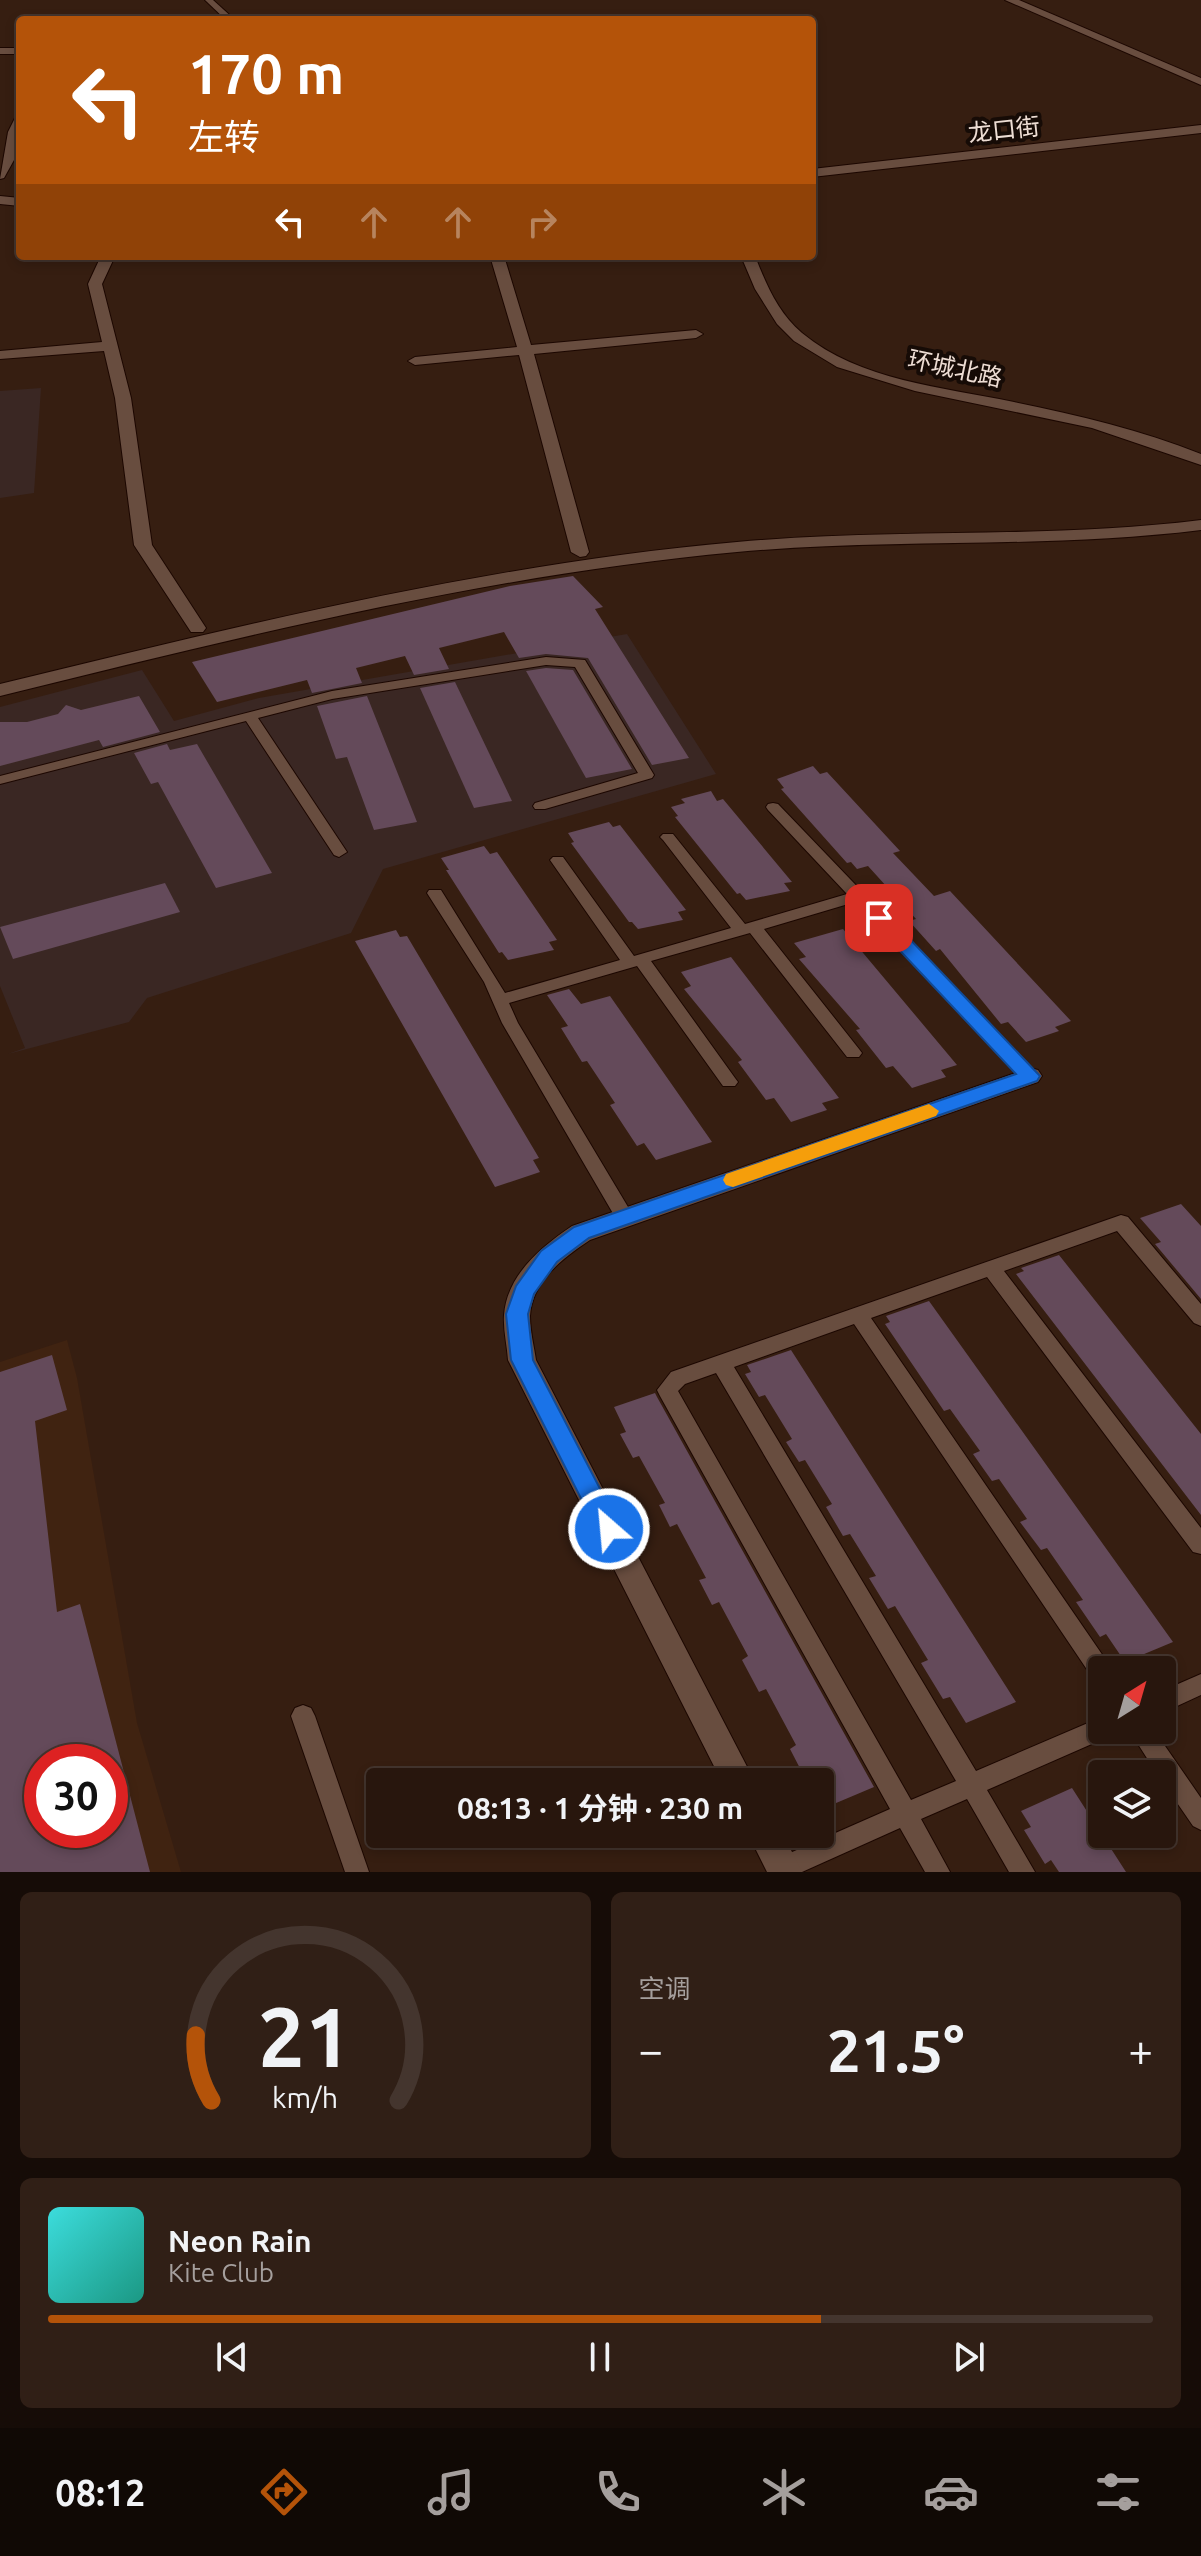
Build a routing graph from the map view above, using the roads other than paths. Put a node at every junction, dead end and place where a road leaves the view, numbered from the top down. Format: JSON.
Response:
{"nodes":[{"id":1,"x":209,"y":0,"type":"edge"},
{"id":2,"x":1010,"y":0,"type":"edge"},
{"id":3,"x":1021,"y":0,"type":"edge"},
{"id":4,"x":227,"y":16,"type":"edge"},
{"id":5,"x":1201,"y":79,"type":"edge"},
{"id":6,"x":16,"y":126,"type":"edge"},
{"id":7,"x":1201,"y":129,"type":"edge"},
{"id":8,"x":816,"y":173,"type":"edge"},
{"id":9,"x":0,"y":175,"type":"edge"},
{"id":10,"x":106,"y":260,"type":"edge"},
{"id":11,"x":498,"y":260,"type":"edge"},
{"id":12,"x":749,"y":260,"type":"edge"},
{"id":13,"x":696,"y":334,"type":"dead end"},
{"id":14,"x":110,"y":346,"type":"junction"},
{"id":15,"x":526,"y":350,"type":"junction"},
{"id":16,"x":0,"y":355,"type":"edge"},
{"id":17,"x":415,"y":361,"type":"dead end"},
{"id":18,"x":1201,"y":460,"type":"edge"},
{"id":19,"x":1201,"y":511,"type":"edge"},
{"id":20,"x":1201,"y":525,"type":"edge"},
{"id":21,"x":580,"y":552,"type":"junction"},
{"id":22,"x":197,"y":628,"type":"junction"},
{"id":23,"x":0,"y":675,"type":"edge"},
{"id":24,"x":0,"y":690,"type":"edge"},
{"id":25,"x":249,"y":716,"type":"junction"},
{"id":26,"x":0,"y":780,"type":"edge"},
{"id":27,"x":540,"y":806,"type":"dead end"},
{"id":28,"x":773,"y":807,"type":"dead end"},
{"id":29,"x":668,"y":837,"type":"dead end"},
{"id":30,"x":339,"y":852,"type":"dead end"},
{"id":31,"x":558,"y":860,"type":"dead end"},
{"id":32,"x":435,"y":893,"type":"dead end"},
{"id":33,"x":858,"y":896,"type":"junction"},
{"id":34,"x":747,"y":928,"type":"junction"},
{"id":35,"x":636,"y":961,"type":"junction"},
{"id":36,"x":500,"y":1000,"type":"junction"},
{"id":37,"x":853,"y":1053,"type":"dead end"},
{"id":38,"x":1030,"y":1076,"type":"joint"},
{"id":39,"x":729,"y":1082,"type":"dead end"},
{"id":40,"x":625,"y":1217,"type":"junction"},
{"id":41,"x":991,"y":1268,"type":"junction"},
{"id":42,"x":858,"y":1315,"type":"junction"},
{"id":43,"x":1201,"y":1318,"type":"edge"},
{"id":44,"x":721,"y":1363,"type":"junction"},
{"id":45,"x":1201,"y":1545,"type":"edge"},
{"id":46,"x":1090,"y":1656,"type":"edge"},
{"id":47,"x":1201,"y":1684,"type":"edge"},
{"id":48,"x":1176,"y":1696,"type":"edge"},
{"id":49,"x":303,"y":1716,"type":"dead end"},
{"id":50,"x":1088,"y":1734,"type":"edge"},
{"id":51,"x":1151,"y":1744,"type":"edge"},
{"id":52,"x":732,"y":1768,"type":"edge"},
{"id":53,"x":972,"y":1785,"type":"junction"},
{"id":54,"x":906,"y":1815,"type":"junction"},
{"id":55,"x":1201,"y":1818,"type":"edge"},
{"id":56,"x":772,"y":1848,"type":"edge"},
{"id":57,"x":784,"y":1870,"type":"edge"},
{"id":58,"x":357,"y":1872,"type":"edge"},
{"id":59,"x":938,"y":1872,"type":"edge"},
{"id":60,"x":1023,"y":1872,"type":"edge"}],
"edges":[{"from":1,"to":4,"type":"lane"},
{"from":2,"to":5,"type":"street"},
{"from":3,"to":5,"type":"street"},
{"from":6,"to":9,"type":"street"},
{"from":7,"to":8,"type":"street","name":"龙口街"},
{"from":10,"to":14,"type":"street"},
{"from":11,"to":15,"type":"street"},
{"from":12,"to":18,"type":"street","name":"环城北路"},
{"from":13,"to":15,"type":"street"},
{"from":14,"to":16,"type":"street"},
{"from":14,"to":22,"type":"street"},
{"from":15,"to":17,"type":"street"},
{"from":15,"to":21,"type":"street"},
{"from":19,"to":21,"type":"street"},
{"from":20,"to":24,"type":"street"},
{"from":21,"to":22,"type":"street"},
{"from":22,"to":23,"type":"street"},
{"from":25,"to":26,"type":"lane"},
{"from":25,"to":27,"type":"lane"},
{"from":25,"to":30,"type":"lane"},
{"from":28,"to":33,"type":"lane"},
{"from":29,"to":34,"type":"lane"},
{"from":31,"to":35,"type":"lane"},
{"from":32,"to":36,"type":"lane"},
{"from":33,"to":34,"type":"lane"},
{"from":33,"to":38,"type":"lane"},
{"from":34,"to":35,"type":"lane"},
{"from":34,"to":37,"type":"lane"},
{"from":35,"to":36,"type":"lane"},
{"from":35,"to":39,"type":"lane"},
{"from":36,"to":40,"type":"lane"},
{"from":38,"to":40,"type":"street"},
{"from":40,"to":52,"type":"street"},
{"from":41,"to":42,"type":"lane"},
{"from":41,"to":43,"type":"lane"},
{"from":41,"to":45,"type":"lane"},
{"from":42,"to":44,"type":"lane"},
{"from":42,"to":46,"type":"lane"},
{"from":44,"to":53,"type":"lane"},
{"from":44,"to":54,"type":"lane"},
{"from":47,"to":48,"type":"lane"},
{"from":49,"to":58,"type":"lane"},
{"from":50,"to":53,"type":"lane"},
{"from":51,"to":55,"type":"lane"},
{"from":53,"to":54,"type":"lane"},
{"from":53,"to":60,"type":"lane"},
{"from":54,"to":57,"type":"lane"},
{"from":54,"to":59,"type":"lane"},
{"from":56,"to":57,"type":"street"}]}
